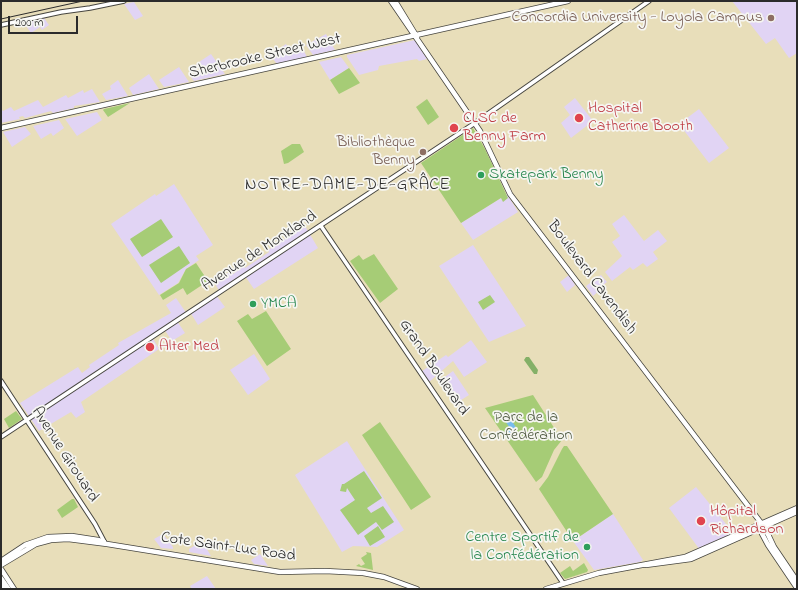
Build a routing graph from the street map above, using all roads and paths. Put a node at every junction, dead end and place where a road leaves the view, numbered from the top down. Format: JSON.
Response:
{"nodes":[{"id":1,"x":124,"y":1,"type":"edge"},
{"id":2,"x":390,"y":1,"type":"edge"},
{"id":3,"x":395,"y":1,"type":"edge"},
{"id":4,"x":568,"y":1,"type":"edge"},
{"id":5,"x":649,"y":1,"type":"edge"},
{"id":6,"x":1,"y":25,"type":"edge"},
{"id":7,"x":416,"y":37,"type":"junction"},
{"id":8,"x":474,"y":124,"type":"junction"},
{"id":9,"x":1,"y":128,"type":"edge"},
{"id":10,"x":321,"y":226,"type":"junction"},
{"id":11,"x":1,"y":381,"type":"edge"},
{"id":12,"x":27,"y":420,"type":"junction"},
{"id":13,"x":1,"y":437,"type":"edge"},
{"id":14,"x":797,"y":508,"type":"edge"},
{"id":15,"x":797,"y":512,"type":"edge"},
{"id":16,"x":761,"y":525,"type":"junction"},
{"id":17,"x":105,"y":543,"type":"junction"},
{"id":18,"x":1,"y":560,"type":"edge"},
{"id":19,"x":1,"y":565,"type":"edge"},
{"id":20,"x":1,"y":569,"type":"edge"},
{"id":21,"x":1,"y":579,"type":"edge"},
{"id":22,"x":797,"y":581,"type":"edge"},
{"id":23,"x":563,"y":583,"type":"junction"},
{"id":24,"x":797,"y":588,"type":"edge"},
{"id":25,"x":8,"y":589,"type":"edge"},
{"id":26,"x":14,"y":589,"type":"edge"},
{"id":27,"x":416,"y":589,"type":"edge"},
{"id":28,"x":546,"y":589,"type":"edge"}],
"edges":[{"from":1,"to":6,"type":"street"},
{"from":2,"to":7,"type":"main road","name":"Boulevard Cavendish"},
{"from":3,"to":7,"type":"main road","name":"Boulevard Cavendish"},
{"from":4,"to":7,"type":"main road","name":"Sherbrooke Street West"},
{"from":5,"to":8,"type":"street","name":"Avenue de Monkland"},
{"from":7,"to":8,"type":"main road","name":"Boulevard Cavendish"},
{"from":7,"to":9,"type":"main road","name":"Sherbrooke Street West"},
{"from":8,"to":10,"type":"street","name":"Avenue de Monkland"},
{"from":8,"to":16,"type":"main road","name":"Boulevard Cavendish"},
{"from":10,"to":12,"type":"street","name":"Avenue de Monkland"},
{"from":10,"to":23,"type":"street","name":"Grand Boulevard"},
{"from":11,"to":12,"type":"street","name":"Avenue Girouard"},
{"from":12,"to":13,"type":"street","name":"Avenue de Monkland"},
{"from":12,"to":17,"type":"street","name":"Avenue Girouard"},
{"from":14,"to":16,"type":"main road"},
{"from":15,"to":16,"type":"main road"},
{"from":16,"to":22,"type":"main road","name":"Boulevard Cavendish"},
{"from":16,"to":23,"type":"main road"},
{"from":16,"to":24,"type":"main road","name":"Boulevard Cavendish"},
{"from":17,"to":18,"type":"main road","name":"Cote Saint-Luc Road"},
{"from":17,"to":19,"type":"main road","name":"Cote Saint-Luc Road"},
{"from":17,"to":27,"type":"main road","name":"Cote Saint-Luc Road"},
{"from":20,"to":26,"type":"main road"},
{"from":21,"to":25,"type":"highway"},
{"from":23,"to":28,"type":"main road"}]}
